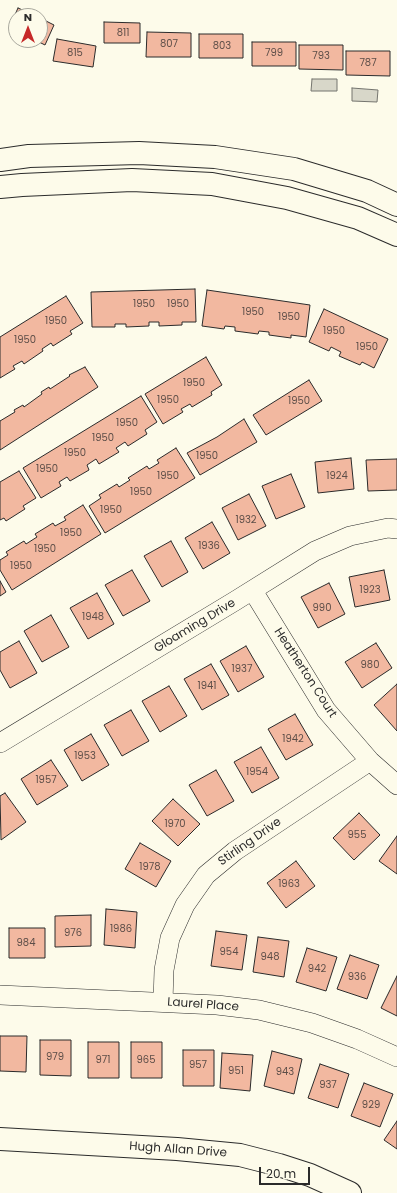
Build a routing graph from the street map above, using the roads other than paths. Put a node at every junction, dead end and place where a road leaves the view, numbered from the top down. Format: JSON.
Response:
{"nodes":[{"id":1,"x":0,"y":160,"type":"edge"},
{"id":2,"x":0,"y":187,"type":"edge"},
{"id":3,"x":397,"y":205,"type":"edge"},
{"id":4,"x":397,"y":235,"type":"edge"},
{"id":5,"x":397,"y":528,"type":"edge"},
{"id":6,"x":253,"y":591,"type":"junction"},
{"id":7,"x":0,"y":743,"type":"edge"},
{"id":8,"x":370,"y":762,"type":"junction"},
{"id":9,"x":397,"y":785,"type":"edge"},
{"id":10,"x":0,"y":995,"type":"edge"},
{"id":11,"x":163,"y":1002,"type":"junction"},
{"id":12,"x":397,"y":1057,"type":"edge"},
{"id":13,"x":0,"y":1140,"type":"edge"},
{"id":14,"x":350,"y":1193,"type":"edge"}],
"edges":[{"from":1,"to":3,"type":"main road"},
{"from":2,"to":4,"type":"main road"},
{"from":5,"to":6,"type":"street","name":"Gloaming Drive"},
{"from":6,"to":7,"type":"street","name":"Gloaming Drive"},
{"from":6,"to":8,"type":"street","name":"Heatherton Court"},
{"from":8,"to":9,"type":"street","name":"Heatherton Court"},
{"from":8,"to":11,"type":"street","name":"Stirling Drive"},
{"from":10,"to":11,"type":"street","name":"Laurel Place"},
{"from":11,"to":12,"type":"street","name":"Laurel Place"},
{"from":13,"to":14,"type":"main road","name":"Hugh Allan Drive"}]}
